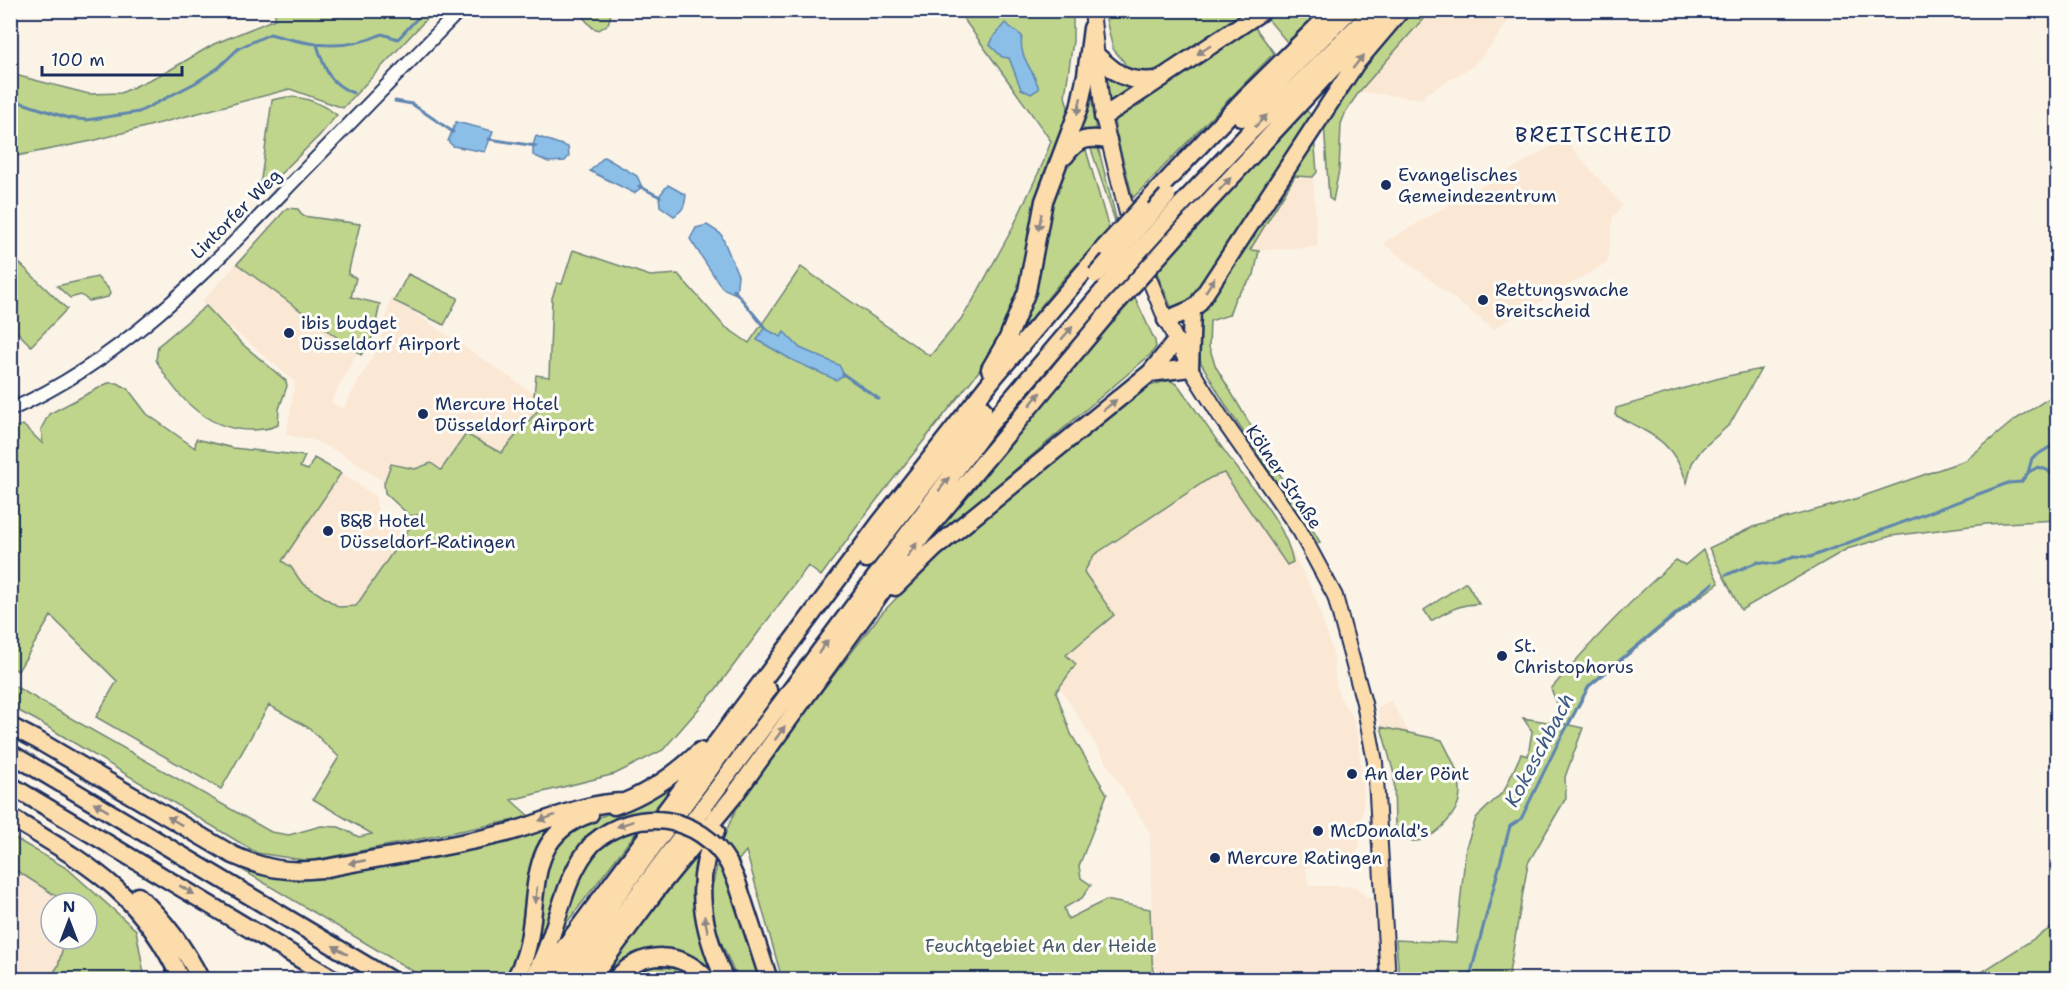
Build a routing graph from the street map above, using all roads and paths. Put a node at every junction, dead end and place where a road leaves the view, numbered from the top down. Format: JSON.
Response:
{"nodes":[{"id":1,"x":460,"y":10,"type":"edge"},
{"id":2,"x":1092,"y":10,"type":"edge"},
{"id":3,"x":1334,"y":10,"type":"edge"},
{"id":4,"x":1350,"y":10,"type":"edge"},
{"id":5,"x":1374,"y":10,"type":"edge"},
{"id":6,"x":1394,"y":10,"type":"edge"},
{"id":7,"x":1401,"y":10,"type":"edge"},
{"id":8,"x":1259,"y":14,"type":"edge"},
{"id":9,"x":1092,"y":28,"type":"junction"},
{"id":10,"x":1095,"y":54,"type":"junction"},
{"id":11,"x":1297,"y":75,"type":"junction"},
{"id":12,"x":1158,"y":80,"type":"junction"},
{"id":13,"x":1103,"y":117,"type":"junction"},
{"id":14,"x":1108,"y":140,"type":"junction"},
{"id":15,"x":1057,"y":167,"type":"junction"},
{"id":16,"x":1172,"y":202,"type":"junction"},
{"id":17,"x":1192,"y":309,"type":"junction"},
{"id":18,"x":1166,"y":320,"type":"junction"},
{"id":19,"x":1176,"y":341,"type":"junction"},
{"id":20,"x":1190,"y":368,"type":"junction"},
{"id":21,"x":1150,"y":373,"type":"junction"},
{"id":22,"x":10,"y":410,"type":"edge"},
{"id":23,"x":954,"y":426,"type":"junction"},
{"id":24,"x":866,"y":615,"type":"junction"},
{"id":25,"x":804,"y":672,"type":"junction"},
{"id":26,"x":10,"y":726,"type":"edge"},
{"id":27,"x":724,"y":732,"type":"junction"},
{"id":28,"x":10,"y":753,"type":"edge"},
{"id":29,"x":10,"y":785,"type":"edge"},
{"id":30,"x":732,"y":797,"type":"junction"},
{"id":31,"x":624,"y":802,"type":"junction"},
{"id":32,"x":10,"y":818,"type":"edge"},
{"id":33,"x":79,"y":859,"type":"junction"},
{"id":34,"x":654,"y":893,"type":"junction"},
{"id":35,"x":181,"y":980,"type":"edge"},
{"id":36,"x":201,"y":980,"type":"edge"},
{"id":37,"x":335,"y":980,"type":"edge"},
{"id":38,"x":391,"y":980,"type":"edge"},
{"id":39,"x":514,"y":980,"type":"edge"},
{"id":40,"x":532,"y":980,"type":"edge"},
{"id":41,"x":540,"y":980,"type":"edge"},
{"id":42,"x":555,"y":980,"type":"edge"},
{"id":43,"x":574,"y":980,"type":"edge"},
{"id":44,"x":590,"y":980,"type":"edge"},
{"id":45,"x":615,"y":980,"type":"edge"},
{"id":46,"x":708,"y":980,"type":"edge"},
{"id":47,"x":724,"y":980,"type":"edge"},
{"id":48,"x":769,"y":980,"type":"edge"},
{"id":49,"x":1388,"y":980,"type":"edge"}],
"edges":[{"from":1,"to":22,"type":"main road","name":"Lintorfer Weg"},
{"from":2,"to":9,"type":"main road","name":"Kölner Straße"},
{"from":3,"to":11,"type":"highway"},
{"from":4,"to":11,"type":"highway"},
{"from":5,"to":11,"type":"highway"},
{"from":6,"to":11,"type":"highway"},
{"from":17,"to":7,"type":"highway","one_way":true},
{"from":8,"to":12,"type":"highway","one_way":true},
{"from":9,"to":10,"type":"main road","name":"Kölner Straße"},
{"from":9,"to":15,"type":"highway","one_way":true},
{"from":10,"to":12,"type":"highway"},
{"from":10,"to":13,"type":"main road","name":"Kölner Straße"},
{"from":11,"to":16,"type":"highway"},
{"from":11,"to":23,"type":"highway","bridge":true},
{"from":24,"to":11,"type":"highway","one_way":true,"bridge":true},
{"from":12,"to":13,"type":"highway"},
{"from":13,"to":14,"type":"main road","name":"Kölner Straße"},
{"from":14,"to":15,"type":"highway"},
{"from":14,"to":18,"type":"main road","name":"Kölner Straße"},
{"from":15,"to":23,"type":"highway","one_way":true},
{"from":25,"to":16,"type":"highway","one_way":true,"bridge":true},
{"from":16,"to":42,"type":"highway","bridge":true},
{"from":17,"to":18,"type":"highway"},
{"from":17,"to":20,"type":"highway"},
{"from":18,"to":19,"type":"main road","name":"Kölner Straße"},
{"from":19,"to":20,"type":"main road","name":"Kölner Straße"},
{"from":19,"to":21,"type":"highway"},
{"from":20,"to":21,"type":"highway"},
{"from":20,"to":49,"type":"main road","name":"Kölner Straße"},
{"from":24,"to":21,"type":"highway","one_way":true},
{"from":23,"to":27,"type":"highway"},
{"from":30,"to":24,"type":"highway","one_way":true},
{"from":25,"to":34,"type":"highway"},
{"from":25,"to":43,"type":"highway"},
{"from":31,"to":26,"type":"highway","one_way":true},
{"from":27,"to":31,"type":"highway"},
{"from":27,"to":41,"type":"highway"},
{"from":38,"to":28,"type":"highway","one_way":true},
{"from":29,"to":37,"type":"highway","one_way":true},
{"from":30,"to":34,"type":"highway"},
{"from":47,"to":30,"type":"highway","one_way":true},
{"from":31,"to":39,"type":"highway","one_way":true},
{"from":32,"to":33,"type":"highway"},
{"from":33,"to":35,"type":"highway"},
{"from":33,"to":36,"type":"highway"},
{"from":34,"to":44,"type":"highway"},
{"from":48,"to":40,"type":"highway","one_way":true,"bridge":true},
{"from":45,"to":46,"type":"highway"}]}
